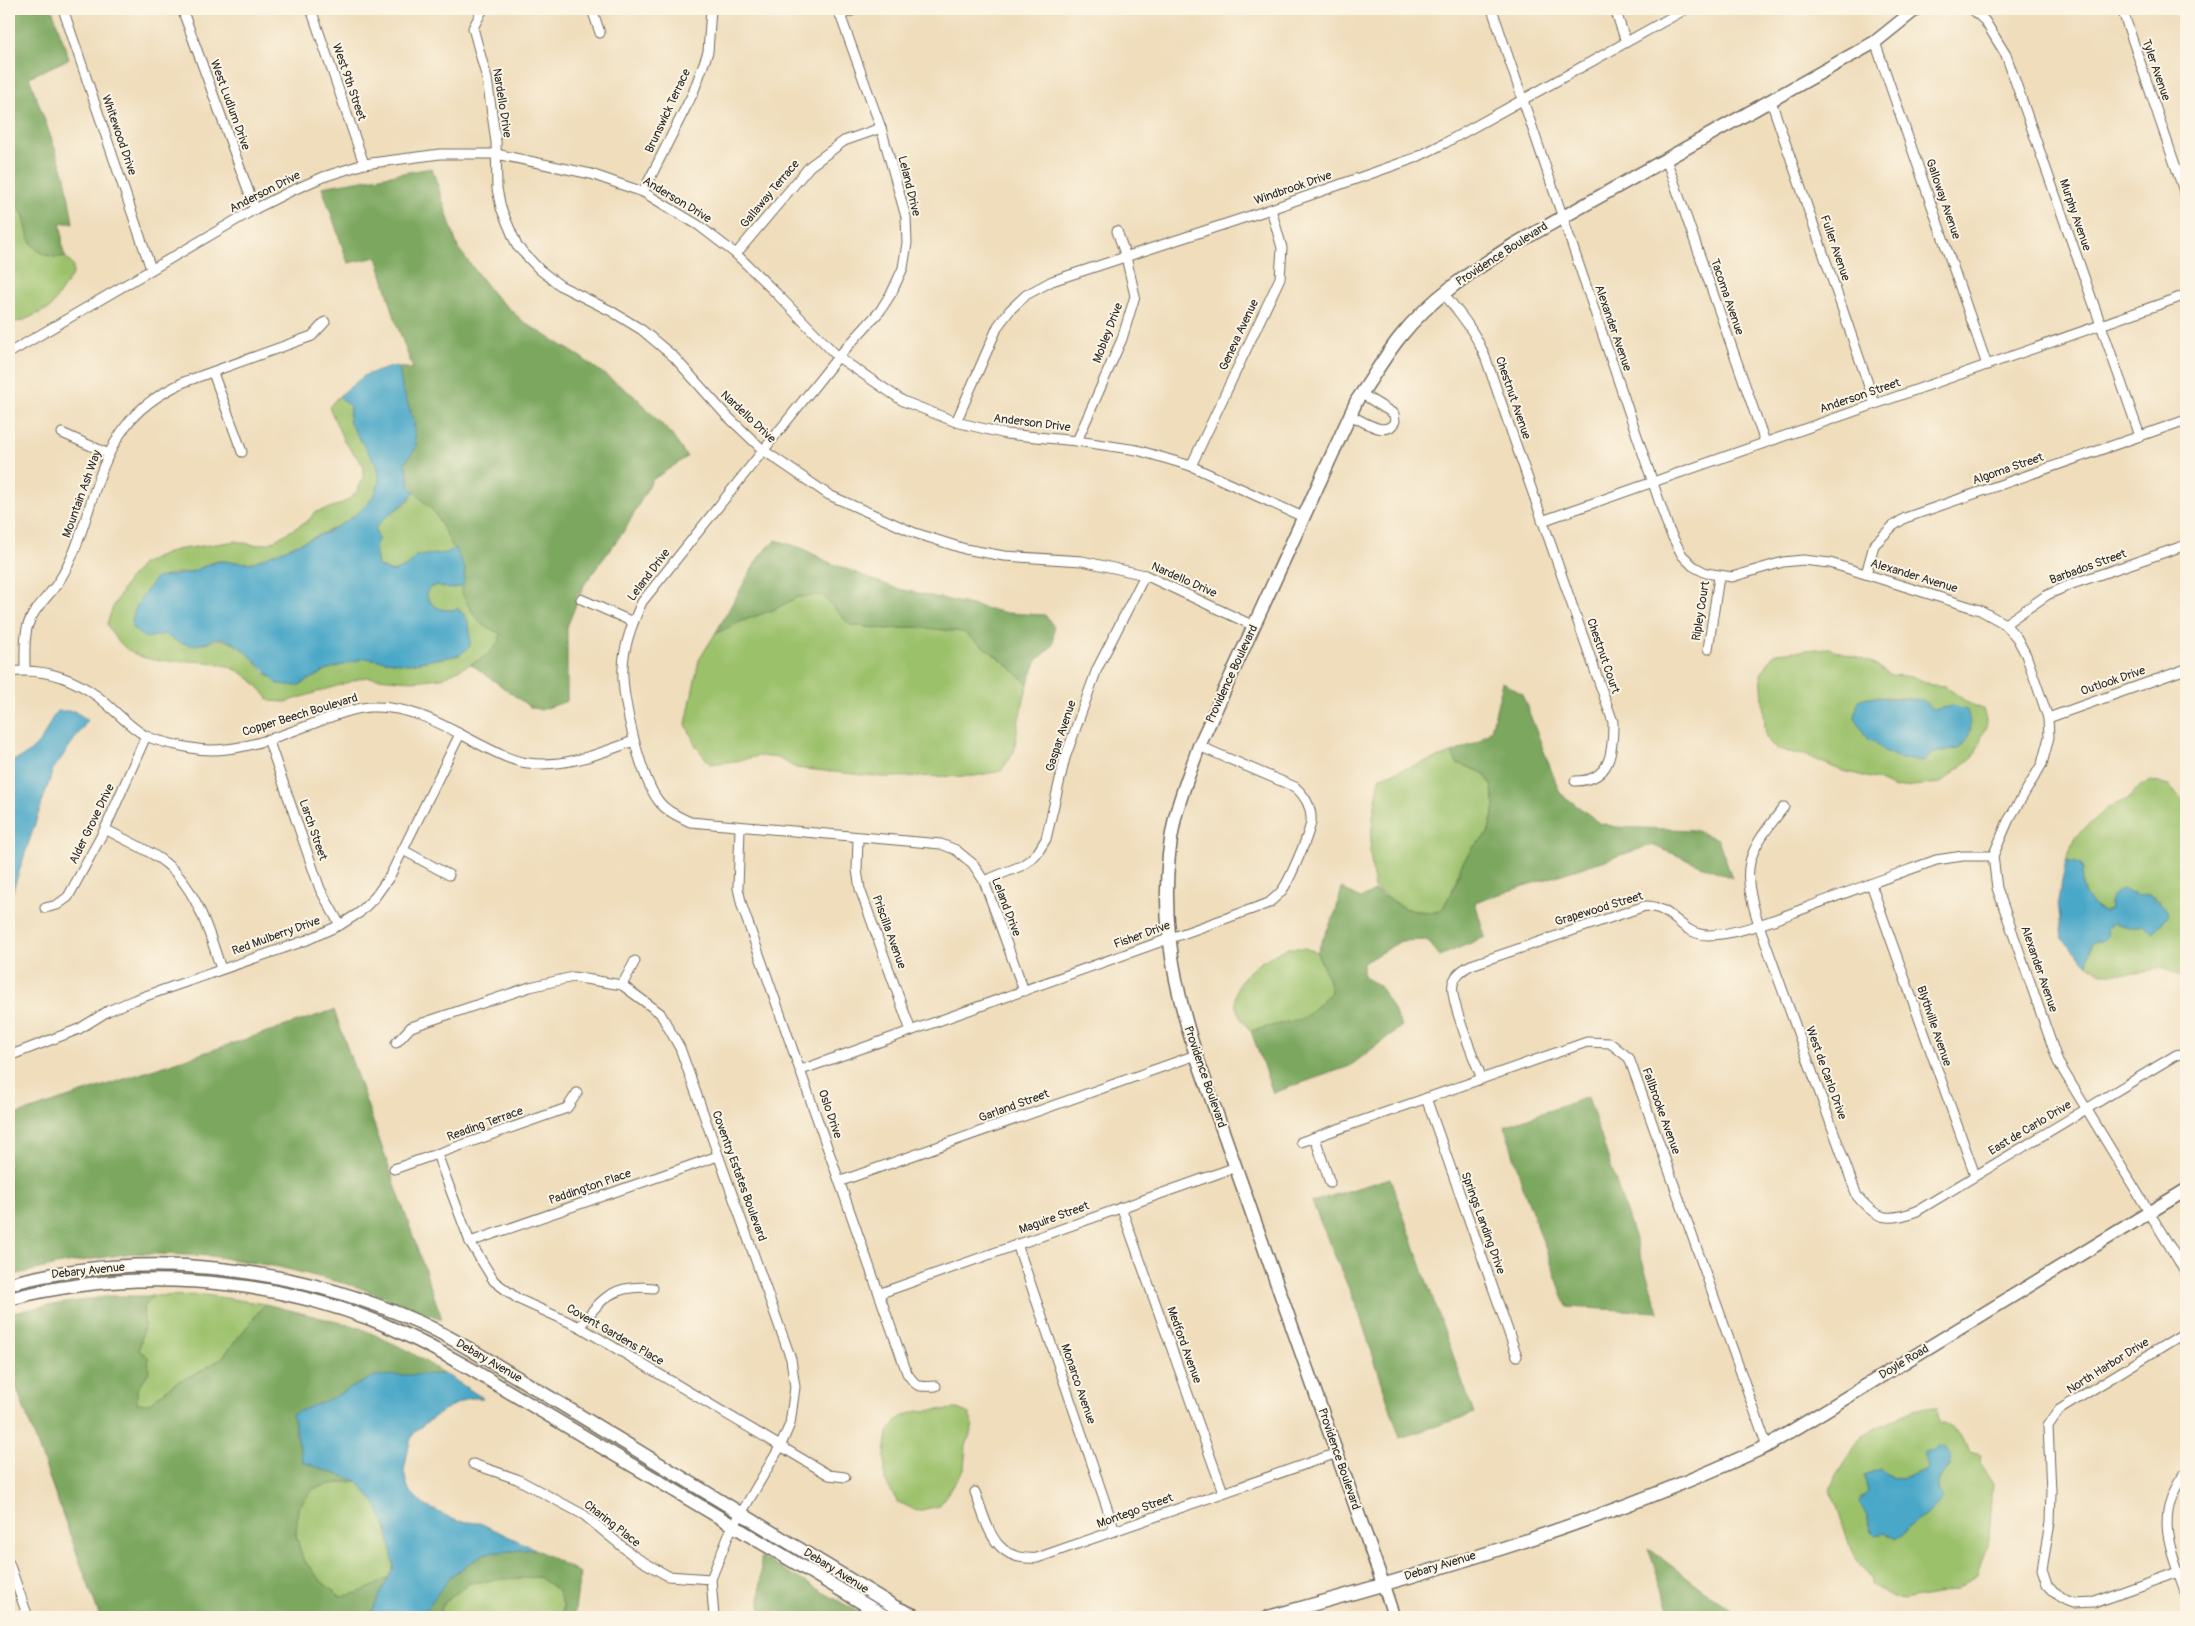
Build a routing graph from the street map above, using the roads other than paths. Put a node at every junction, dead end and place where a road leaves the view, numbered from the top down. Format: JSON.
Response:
{"nodes":[{"id":1,"x":62,"y":9,"type":"edge"},
{"id":2,"x":182,"y":9,"type":"edge"},
{"id":3,"x":311,"y":9,"type":"edge"},
{"id":4,"x":592,"y":9,"type":"edge"},
{"id":5,"x":711,"y":9,"type":"edge"},
{"id":6,"x":857,"y":9,"type":"edge"},
{"id":7,"x":1492,"y":9,"type":"edge"},
{"id":8,"x":1615,"y":9,"type":"edge"},
{"id":9,"x":1686,"y":9,"type":"edge"},
{"id":10,"x":1916,"y":9,"type":"edge"},
{"id":11,"x":1972,"y":9,"type":"edge"},
{"id":12,"x":2122,"y":9,"type":"edge"},
{"id":13,"x":482,"y":10,"type":"edge"},
{"id":14,"x":839,"y":12,"type":"edge"},
{"id":15,"x":600,"y":32,"type":"dead end"},
{"id":16,"x":1626,"y":42,"type":"junction"},
{"id":17,"x":1875,"y":42,"type":"junction"},
{"id":18,"x":1522,"y":100,"type":"junction"},
{"id":19,"x":1771,"y":101,"type":"junction"},
{"id":20,"x":881,"y":128,"type":"junction"},
{"id":21,"x":496,"y":154,"type":"junction"},
{"id":22,"x":1666,"y":159,"type":"junction"},
{"id":23,"x":364,"y":164,"type":"junction"},
{"id":24,"x":643,"y":192,"type":"junction"},
{"id":25,"x":2186,"y":197,"type":"edge"},
{"id":26,"x":1271,"y":209,"type":"junction"},
{"id":27,"x":255,"y":210,"type":"junction"},
{"id":28,"x":1562,"y":216,"type":"junction"},
{"id":29,"x":1117,"y":231,"type":"dead end"},
{"id":30,"x":736,"y":254,"type":"junction"},
{"id":31,"x":1126,"y":257,"type":"junction"},
{"id":32,"x":151,"y":269,"type":"junction"},
{"id":33,"x":1443,"y":293,"type":"junction"},
{"id":34,"x":2186,"y":295,"type":"edge"},
{"id":35,"x":325,"y":322,"type":"dead end"},
{"id":36,"x":2101,"y":326,"type":"junction"},
{"id":37,"x":9,"y":353,"type":"edge"},
{"id":38,"x":838,"y":357,"type":"junction"},
{"id":39,"x":1987,"y":365,"type":"junction"},
{"id":40,"x":213,"y":373,"type":"junction"},
{"id":41,"x":1362,"y":394,"type":"junction"},
{"id":42,"x":1875,"y":404,"type":"junction"},
{"id":43,"x":1350,"y":415,"type":"junction"},
{"id":44,"x":2186,"y":420,"type":"edge"},
{"id":45,"x":956,"y":422,"type":"junction"},
{"id":46,"x":62,"y":433,"type":"dead end"},
{"id":47,"x":2140,"y":436,"type":"junction"},
{"id":48,"x":1077,"y":441,"type":"junction"},
{"id":49,"x":1765,"y":442,"type":"junction"},
{"id":50,"x":763,"y":450,"type":"junction"},
{"id":51,"x":242,"y":452,"type":"dead end"},
{"id":52,"x":109,"y":454,"type":"junction"},
{"id":53,"x":1191,"y":466,"type":"junction"},
{"id":54,"x":1653,"y":482,"type":"junction"},
{"id":55,"x":1303,"y":517,"type":"junction"},
{"id":56,"x":1542,"y":521,"type":"junction"},
{"id":57,"x":2186,"y":545,"type":"edge"},
{"id":58,"x":1866,"y":574,"type":"junction"},
{"id":59,"x":1145,"y":575,"type":"junction"},
{"id":60,"x":1719,"y":577,"type":"junction"},
{"id":61,"x":581,"y":599,"type":"dead end"},
{"id":62,"x":633,"y":622,"type":"junction"},
{"id":63,"x":2005,"y":624,"type":"junction"},
{"id":64,"x":1254,"y":626,"type":"junction"},
{"id":65,"x":1708,"y":649,"type":"dead end"},
{"id":66,"x":2186,"y":669,"type":"edge"},
{"id":67,"x":25,"y":670,"type":"junction"},
{"id":68,"x":9,"y":672,"type":"edge"},
{"id":69,"x":2048,"y":718,"type":"junction"},
{"id":70,"x":460,"y":734,"type":"junction"},
{"id":71,"x":146,"y":736,"type":"junction"},
{"id":72,"x":268,"y":739,"type":"junction"},
{"id":73,"x":634,"y":741,"type":"junction"},
{"id":74,"x":1199,"y":746,"type":"junction"},
{"id":75,"x":1575,"y":781,"type":"dead end"},
{"id":76,"x":1784,"y":807,"type":"dead end"},
{"id":77,"x":740,"y":828,"type":"junction"},
{"id":78,"x":105,"y":829,"type":"junction"},
{"id":79,"x":858,"y":838,"type":"junction"},
{"id":80,"x":403,"y":850,"type":"junction"},
{"id":81,"x":1993,"y":856,"type":"junction"},
{"id":82,"x":449,"y":875,"type":"dead end"},
{"id":83,"x":984,"y":881,"type":"junction"},
{"id":84,"x":1871,"y":884,"type":"junction"},
{"id":85,"x":45,"y":908,"type":"dead end"},
{"id":86,"x":340,"y":925,"type":"junction"},
{"id":87,"x":1759,"y":925,"type":"junction"},
{"id":88,"x":1168,"y":939,"type":"junction"},
{"id":89,"x":636,"y":961,"type":"dead end"},
{"id":90,"x":221,"y":970,"type":"junction"},
{"id":91,"x":622,"y":985,"type":"junction"},
{"id":92,"x":1024,"y":991,"type":"junction"},
{"id":93,"x":911,"y":1031,"type":"junction"},
{"id":94,"x":396,"y":1043,"type":"dead end"},
{"id":95,"x":2186,"y":1053,"type":"edge"},
{"id":96,"x":1196,"y":1055,"type":"junction"},
{"id":97,"x":9,"y":1056,"type":"edge"},
{"id":98,"x":801,"y":1070,"type":"junction"},
{"id":99,"x":1482,"y":1078,"type":"junction"},
{"id":100,"x":577,"y":1093,"type":"dead end"},
{"id":101,"x":1426,"y":1098,"type":"junction"},
{"id":102,"x":2086,"y":1110,"type":"junction"},
{"id":103,"x":1315,"y":1138,"type":"junction"},
{"id":104,"x":1301,"y":1142,"type":"dead end"},
{"id":105,"x":437,"y":1154,"type":"junction"},
{"id":106,"x":718,"y":1156,"type":"junction"},
{"id":107,"x":1236,"y":1167,"type":"junction"},
{"id":108,"x":394,"y":1170,"type":"dead end"},
{"id":109,"x":1975,"y":1175,"type":"junction"},
{"id":110,"x":841,"y":1182,"type":"junction"},
{"id":111,"x":1330,"y":1183,"type":"dead end"},
{"id":112,"x":2186,"y":1190,"type":"edge"},
{"id":113,"x":1121,"y":1207,"type":"junction"},
{"id":114,"x":2149,"y":1213,"type":"junction"},
{"id":115,"x":1885,"y":1218,"type":"joint"},
{"id":116,"x":470,"y":1242,"type":"junction"},
{"id":117,"x":1017,"y":1244,"type":"junction"},
{"id":118,"x":2186,"y":1273,"type":"edge"},
{"id":119,"x":9,"y":1284,"type":"edge"},
{"id":120,"x":653,"y":1288,"type":"dead end"},
{"id":121,"x":881,"y":1293,"type":"junction"},
{"id":122,"x":9,"y":1299,"type":"edge"},
{"id":123,"x":580,"y":1327,"type":"junction"},
{"id":124,"x":2186,"y":1332,"type":"edge"},
{"id":125,"x":1517,"y":1356,"type":"dead end"},
{"id":126,"x":936,"y":1386,"type":"dead end"},
{"id":127,"x":1767,"y":1446,"type":"junction"},
{"id":128,"x":780,"y":1447,"type":"junction"},
{"id":129,"x":1337,"y":1453,"type":"junction"},
{"id":130,"x":473,"y":1464,"type":"dead end"},
{"id":131,"x":2186,"y":1472,"type":"edge"},
{"id":132,"x":845,"y":1477,"type":"dead end"},
{"id":133,"x":975,"y":1492,"type":"dead end"},
{"id":134,"x":1223,"y":1492,"type":"junction"},
{"id":135,"x":1610,"y":1511,"type":"joint"},
{"id":136,"x":742,"y":1513,"type":"junction"},
{"id":137,"x":735,"y":1527,"type":"junction"},
{"id":138,"x":1115,"y":1531,"type":"junction"},
{"id":139,"x":9,"y":1563,"type":"edge"},
{"id":140,"x":2178,"y":1572,"type":"junction"},
{"id":141,"x":711,"y":1580,"type":"junction"},
{"id":142,"x":1383,"y":1584,"type":"junction"},
{"id":143,"x":2186,"y":1594,"type":"edge"},
{"id":144,"x":28,"y":1617,"type":"edge"},
{"id":145,"x":714,"y":1617,"type":"edge"},
{"id":146,"x":886,"y":1617,"type":"edge"},
{"id":147,"x":918,"y":1617,"type":"edge"},
{"id":148,"x":1268,"y":1617,"type":"edge"},
{"id":149,"x":1394,"y":1617,"type":"edge"}],
"edges":[{"from":1,"to":32,"type":"street","name":"Whitewood Drive"},
{"from":2,"to":27,"type":"street","name":"West Ludlum Drive"},
{"from":3,"to":23,"type":"street","name":"West 9th Street"},
{"from":4,"to":15,"type":"street"},
{"from":5,"to":24,"type":"street","name":"Brunswick Terrace"},
{"from":6,"to":14,"type":"street"},
{"from":7,"to":18,"type":"street","name":"Alexander Avenue"},
{"from":8,"to":16,"type":"street"},
{"from":9,"to":16,"type":"street","name":"Windbrook Drive"},
{"from":10,"to":17,"type":"main road","name":"Providence Boulevard"},
{"from":11,"to":36,"type":"street","name":"Murphy Avenue"},
{"from":12,"to":25,"type":"street","name":"Tyler Avenue"},
{"from":13,"to":21,"type":"street","name":"Nardello Drive"},
{"from":14,"to":20,"type":"street","name":"Leland Drive"},
{"from":16,"to":18,"type":"street","name":"Windbrook Drive"},
{"from":17,"to":19,"type":"main road","name":"Providence Boulevard"},
{"from":17,"to":39,"type":"street","name":"Galloway Avenue"},
{"from":18,"to":26,"type":"street","name":"Windbrook Drive"},
{"from":18,"to":28,"type":"street","name":"Alexander Avenue"},
{"from":19,"to":22,"type":"main road","name":"Providence Boulevard"},
{"from":19,"to":42,"type":"street","name":"Fuller Avenue"},
{"from":20,"to":30,"type":"street","name":"Gallaway Terrace"},
{"from":20,"to":38,"type":"street","name":"Leland Drive"},
{"from":21,"to":23,"type":"street","name":"Anderson Drive"},
{"from":21,"to":24,"type":"street","name":"Anderson Drive"},
{"from":21,"to":50,"type":"street","name":"Nardello Drive"},
{"from":22,"to":28,"type":"main road","name":"Providence Boulevard"},
{"from":22,"to":49,"type":"street","name":"Tacoma Avenue"},
{"from":23,"to":27,"type":"street","name":"Anderson Drive"},
{"from":24,"to":30,"type":"street","name":"Anderson Drive"},
{"from":26,"to":31,"type":"street","name":"Windbrook Drive"},
{"from":26,"to":53,"type":"street","name":"Geneva Avenue"},
{"from":27,"to":32,"type":"street","name":"Anderson Drive"},
{"from":28,"to":33,"type":"main road","name":"Providence Boulevard"},
{"from":28,"to":54,"type":"street","name":"Alexander Avenue"},
{"from":29,"to":31,"type":"street","name":"Mobley Drive"},
{"from":30,"to":38,"type":"street","name":"Anderson Drive"},
{"from":31,"to":45,"type":"street","name":"Windbrook Drive"},
{"from":31,"to":48,"type":"street","name":"Mobley Drive"},
{"from":32,"to":37,"type":"street","name":"Anderson Drive"},
{"from":33,"to":41,"type":"main road","name":"Providence Boulevard"},
{"from":33,"to":56,"type":"street","name":"Chestnut Avenue"},
{"from":34,"to":36,"type":"street","name":"Anderson Street"},
{"from":35,"to":40,"type":"street","name":"Mountain Ash Way"},
{"from":36,"to":39,"type":"street","name":"Anderson Street"},
{"from":36,"to":47,"type":"street","name":"Murphy Avenue"},
{"from":38,"to":45,"type":"street","name":"Anderson Drive"},
{"from":38,"to":50,"type":"street","name":"Leland Drive"},
{"from":39,"to":42,"type":"street","name":"Anderson Street"},
{"from":40,"to":51,"type":"street"},
{"from":40,"to":52,"type":"street","name":"Mountain Ash Way"},
{"from":41,"to":43,"type":"main road","name":"Providence Boulevard"},
{"from":41,"to":43,"type":"street"},
{"from":42,"to":49,"type":"street","name":"Anderson Street"},
{"from":43,"to":55,"type":"main road","name":"Providence Boulevard"},
{"from":44,"to":47,"type":"street","name":"Algoma Street"},
{"from":45,"to":48,"type":"street","name":"Anderson Drive"},
{"from":46,"to":52,"type":"street"},
{"from":47,"to":58,"type":"street","name":"Algoma Street"},
{"from":48,"to":53,"type":"street","name":"Anderson Drive"},
{"from":49,"to":54,"type":"street","name":"Anderson Street"},
{"from":50,"to":59,"type":"street","name":"Nardello Drive"},
{"from":50,"to":62,"type":"street","name":"Leland Drive"},
{"from":52,"to":67,"type":"street","name":"Mountain Ash Way"},
{"from":53,"to":55,"type":"street","name":"Anderson Drive"},
{"from":54,"to":56,"type":"street","name":"Anderson Street"},
{"from":54,"to":60,"type":"street","name":"Alexander Avenue"},
{"from":55,"to":64,"type":"main road","name":"Providence Boulevard"},
{"from":56,"to":75,"type":"street","name":"Chestnut Court"},
{"from":57,"to":63,"type":"street","name":"Barbados Street"},
{"from":58,"to":60,"type":"street","name":"Alexander Avenue"},
{"from":58,"to":63,"type":"street","name":"Alexander Avenue"},
{"from":59,"to":64,"type":"street","name":"Nardello Drive"},
{"from":59,"to":83,"type":"street","name":"Gaspar Avenue"},
{"from":60,"to":65,"type":"street","name":"Ripley Court"},
{"from":61,"to":62,"type":"street"},
{"from":62,"to":73,"type":"street","name":"Leland Drive"},
{"from":63,"to":69,"type":"street","name":"Alexander Avenue"},
{"from":64,"to":74,"type":"main road","name":"Providence Boulevard"},
{"from":66,"to":69,"type":"street","name":"Outlook Drive"},
{"from":67,"to":68,"type":"street","name":"Copper Beech Boulevard"},
{"from":67,"to":71,"type":"street","name":"Copper Beech Boulevard"},
{"from":69,"to":81,"type":"street","name":"Alexander Avenue"},
{"from":70,"to":72,"type":"street","name":"Copper Beech Boulevard"},
{"from":70,"to":73,"type":"street","name":"Copper Beech Boulevard"},
{"from":70,"to":80,"type":"street","name":"Red Mulberry Drive"},
{"from":71,"to":72,"type":"street","name":"Copper Beech Boulevard"},
{"from":71,"to":78,"type":"street","name":"Alder Grove Drive"},
{"from":72,"to":86,"type":"street","name":"Larch Street"},
{"from":73,"to":77,"type":"street","name":"Leland Drive"},
{"from":74,"to":88,"type":"main road","name":"Providence Boulevard"},
{"from":74,"to":88,"type":"street","name":"Fisher Drive"},
{"from":76,"to":87,"type":"street","name":"West de Carlo Drive"},
{"from":77,"to":79,"type":"street","name":"Leland Drive"},
{"from":77,"to":98,"type":"street","name":"Oslo Drive"},
{"from":78,"to":85,"type":"street","name":"Alder Grove Drive"},
{"from":78,"to":90,"type":"street"},
{"from":79,"to":83,"type":"street","name":"Leland Drive"},
{"from":79,"to":93,"type":"street","name":"Priscilla Avenue"},
{"from":80,"to":82,"type":"street"},
{"from":80,"to":86,"type":"street","name":"Red Mulberry Drive"},
{"from":81,"to":84,"type":"street","name":"Grapewood Street"},
{"from":81,"to":102,"type":"street","name":"Alexander Avenue"},
{"from":83,"to":92,"type":"street","name":"Leland Drive"},
{"from":84,"to":87,"type":"street","name":"Grapewood Street"},
{"from":84,"to":109,"type":"street","name":"Blythville Avenue"},
{"from":86,"to":90,"type":"street","name":"Red Mulberry Drive"},
{"from":87,"to":99,"type":"street","name":"Grapewood Street"},
{"from":87,"to":115,"type":"street","name":"West de Carlo Drive"},
{"from":88,"to":92,"type":"street","name":"Fisher Drive"},
{"from":88,"to":96,"type":"main road","name":"Providence Boulevard"},
{"from":89,"to":91,"type":"street"},
{"from":90,"to":97,"type":"street","name":"Red Mulberry Drive"},
{"from":91,"to":94,"type":"street","name":"Coventry Estates Boulevard"},
{"from":91,"to":106,"type":"street","name":"Coventry Estates Boulevard"},
{"from":92,"to":93,"type":"street","name":"Fisher Drive"},
{"from":93,"to":98,"type":"street","name":"Fisher Drive"},
{"from":95,"to":102,"type":"street","name":"East de Carlo Drive"},
{"from":96,"to":107,"type":"main road","name":"Providence Boulevard"},
{"from":96,"to":110,"type":"street","name":"Garland Street"},
{"from":98,"to":110,"type":"street","name":"Oslo Drive"},
{"from":99,"to":101,"type":"street","name":"Fallbrooke Avenue"},
{"from":99,"to":127,"type":"street","name":"Fallbrooke Avenue"},
{"from":100,"to":105,"type":"street","name":"Reading Terrace"},
{"from":101,"to":103,"type":"street","name":"Fallbrooke Avenue"},
{"from":101,"to":125,"type":"street","name":"Springs Landing Drive"},
{"from":102,"to":109,"type":"street","name":"East de Carlo Drive"},
{"from":102,"to":114,"type":"street","name":"Alexander Avenue"},
{"from":103,"to":104,"type":"street","name":"Fallbrooke Avenue"},
{"from":103,"to":111,"type":"street"},
{"from":105,"to":108,"type":"street","name":"Reading Terrace"},
{"from":105,"to":116,"type":"street","name":"Covent Gardens Place"},
{"from":106,"to":116,"type":"street","name":"Paddington Place"},
{"from":106,"to":128,"type":"street","name":"Coventry Estates Boulevard"},
{"from":107,"to":113,"type":"street","name":"Maguire Street"},
{"from":107,"to":129,"type":"main road","name":"Providence Boulevard"},
{"from":109,"to":115,"type":"street","name":"East de Carlo Drive"},
{"from":110,"to":121,"type":"street","name":"Oslo Drive"},
{"from":112,"to":114,"type":"main road","name":"Doyle Road"},
{"from":113,"to":117,"type":"street","name":"Maguire Street"},
{"from":113,"to":134,"type":"street","name":"Medford Avenue"},
{"from":114,"to":118,"type":"street","name":"Alexander Avenue"},
{"from":114,"to":127,"type":"main road","name":"Doyle Road"},
{"from":116,"to":123,"type":"street","name":"Covent Gardens Place"},
{"from":117,"to":121,"type":"street","name":"Maguire Street"},
{"from":117,"to":138,"type":"street","name":"Monarco Avenue"},
{"from":119,"to":136,"type":"main road","name":"Debary Avenue"},
{"from":120,"to":123,"type":"street"},
{"from":121,"to":126,"type":"street","name":"Oslo Drive"},
{"from":122,"to":137,"type":"main road","name":"Debary Avenue"},
{"from":123,"to":128,"type":"street","name":"Covent Gardens Place"},
{"from":124,"to":140,"type":"street","name":"North Harbor Drive"},
{"from":127,"to":135,"type":"main road","name":"Doyle Road"},
{"from":128,"to":132,"type":"street","name":"Covent Gardens Place"},
{"from":128,"to":136,"type":"street","name":"Coventry Estates Boulevard"},
{"from":129,"to":134,"type":"street","name":"Montego Street"},
{"from":129,"to":142,"type":"main road","name":"Providence Boulevard"},
{"from":130,"to":141,"type":"street","name":"Charing Place"},
{"from":131,"to":140,"type":"street"},
{"from":133,"to":138,"type":"street","name":"Montego Street"},
{"from":134,"to":138,"type":"street","name":"Montego Street"},
{"from":135,"to":142,"type":"main road","name":"Debary Avenue"},
{"from":136,"to":137,"type":"street","name":"Coventry Estates Boulevard"},
{"from":136,"to":147,"type":"main road","name":"Debary Avenue"},
{"from":137,"to":141,"type":"street","name":"Coventry Estates Boulevard"},
{"from":137,"to":146,"type":"main road","name":"Debary Avenue"},
{"from":139,"to":144,"type":"street"},
{"from":140,"to":143,"type":"street"},
{"from":141,"to":145,"type":"street","name":"Coventry Estates Boulevard"},
{"from":142,"to":148,"type":"main road","name":"Debary Avenue"},
{"from":142,"to":149,"type":"street","name":"Providence Boulevard"}]}
